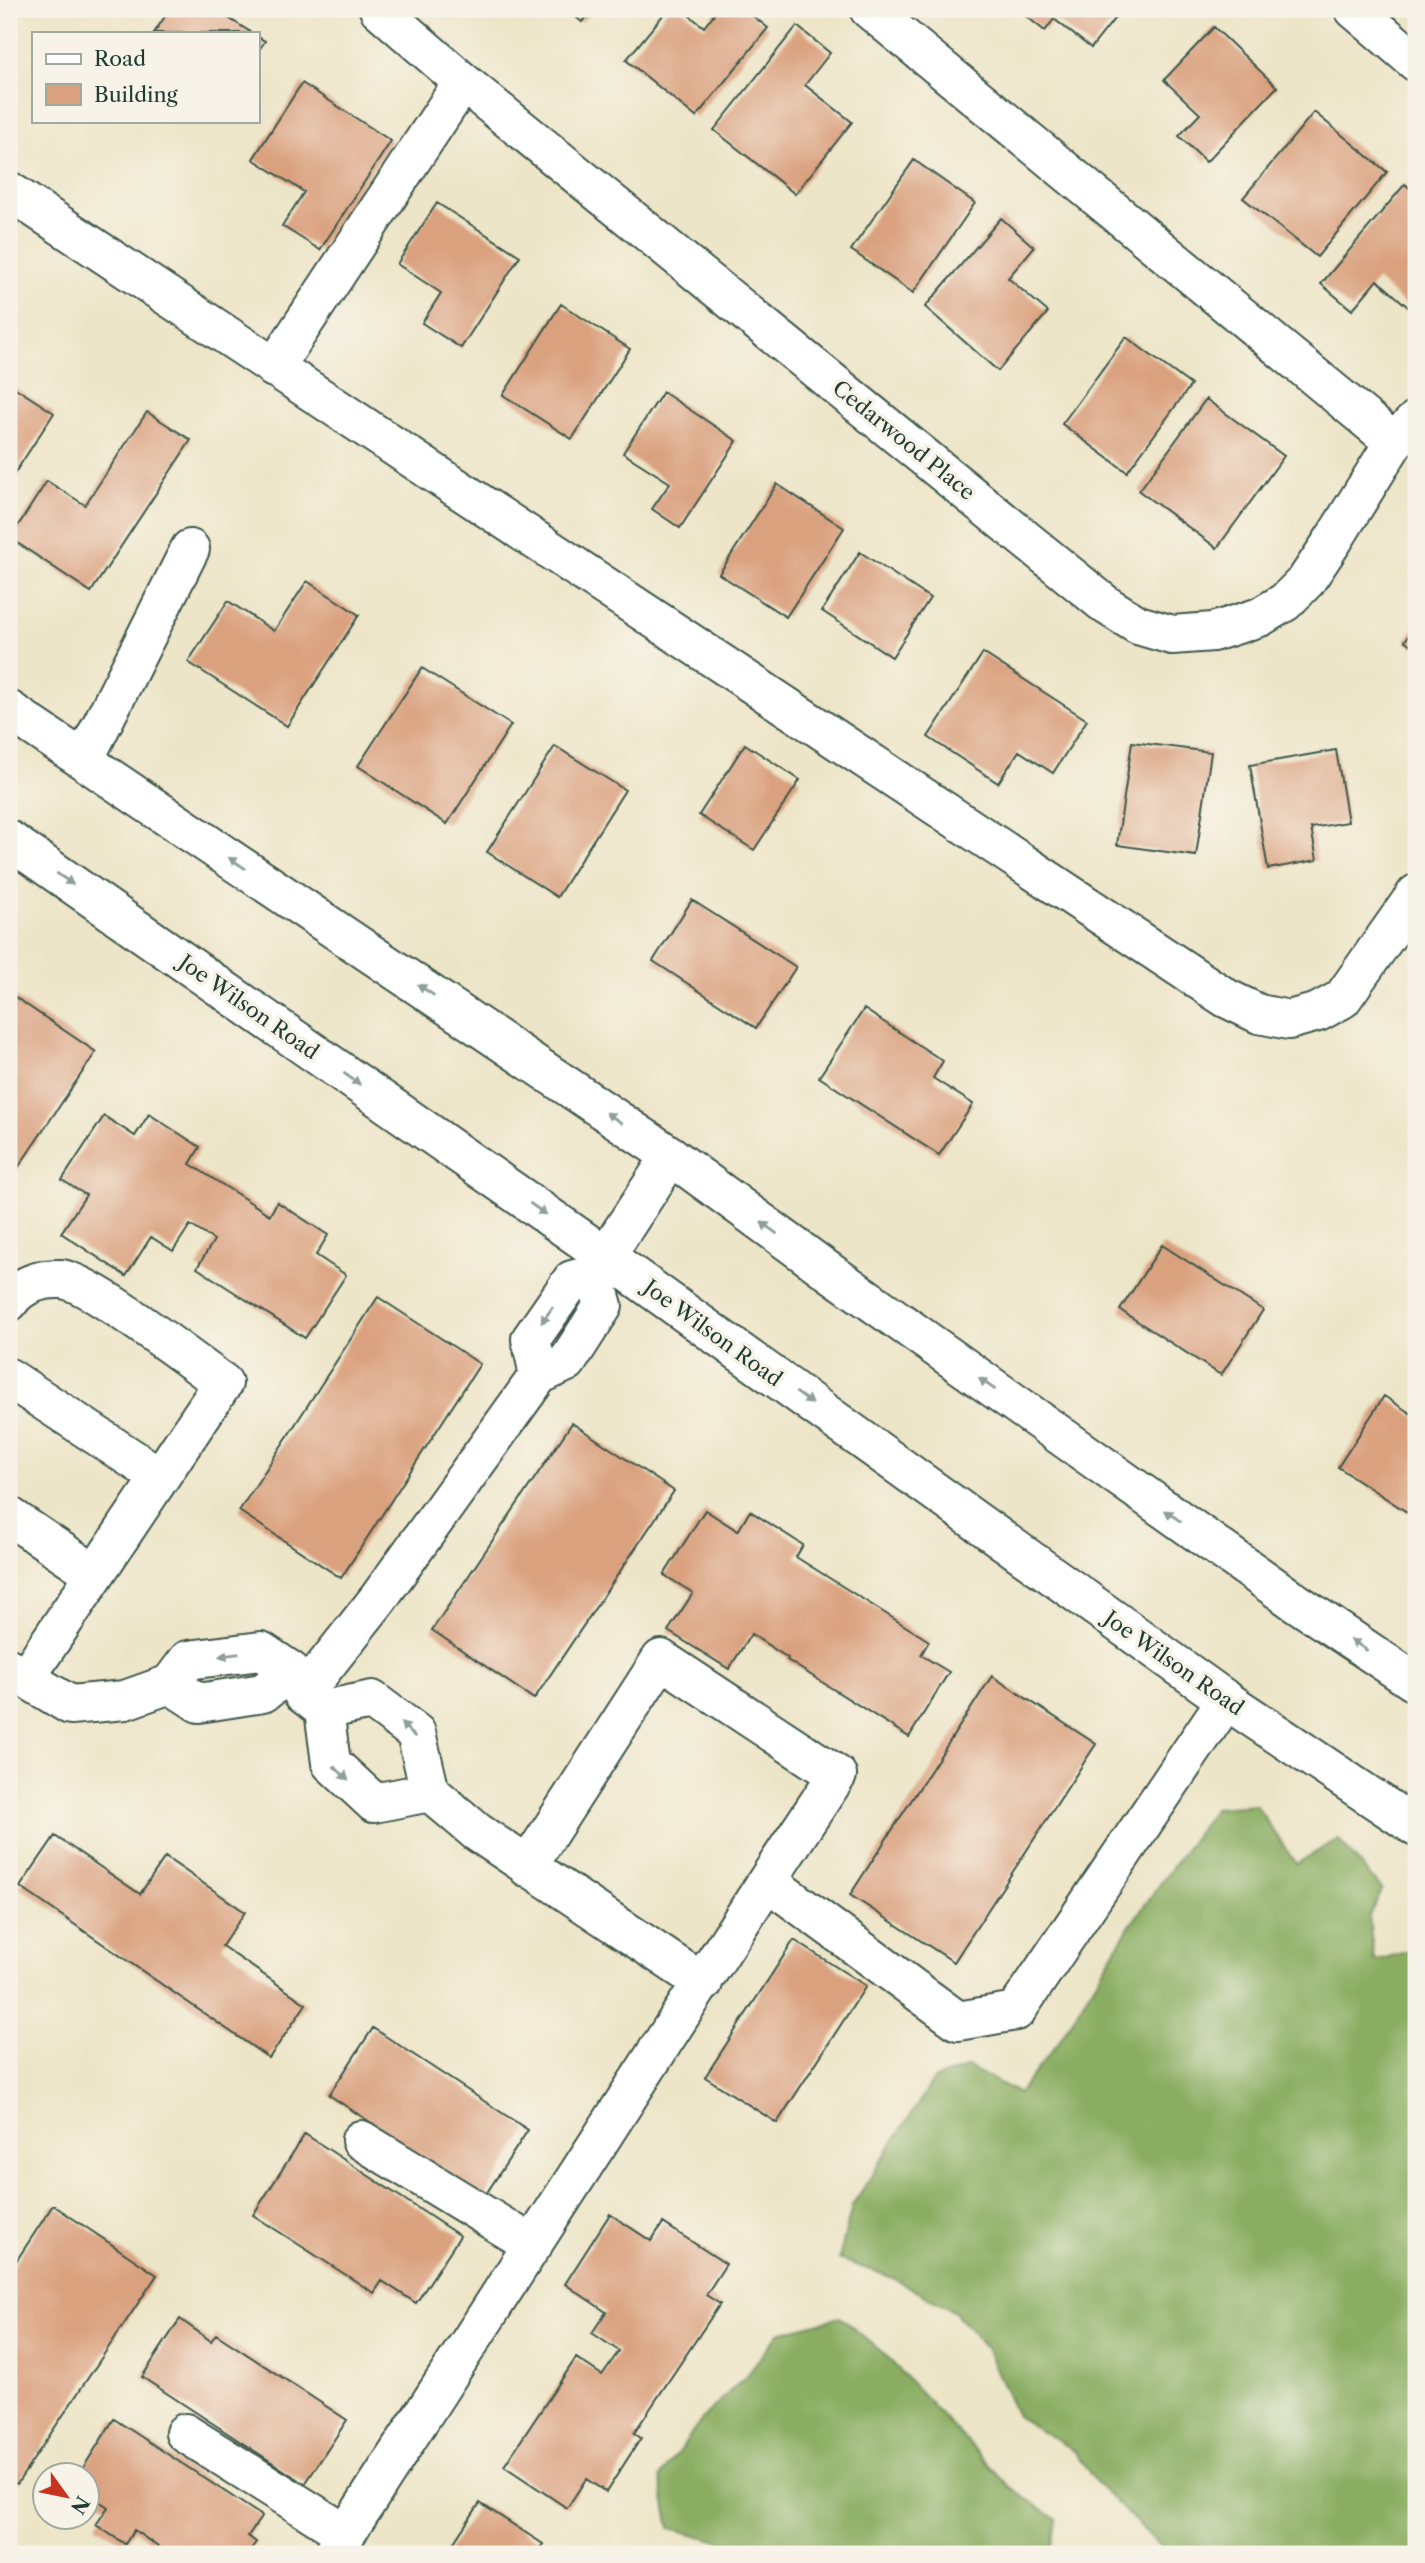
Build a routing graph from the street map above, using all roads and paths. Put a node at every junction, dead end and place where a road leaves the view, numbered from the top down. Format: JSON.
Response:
{"nodes":[{"id":1,"x":379,"y":9,"type":"edge"},
{"id":2,"x":869,"y":9,"type":"edge"},
{"id":3,"x":1354,"y":9,"type":"edge"},
{"id":4,"x":1394,"y":22,"type":"edge"},
{"id":5,"x":1416,"y":62,"type":"edge"},
{"id":6,"x":463,"y":82,"type":"junction"},
{"id":7,"x":9,"y":191,"type":"edge"},
{"id":8,"x":274,"y":368,"type":"junction"},
{"id":9,"x":1405,"y":431,"type":"edge"},
{"id":10,"x":190,"y":549,"type":"dead end"},
{"id":11,"x":9,"y":709,"type":"edge"},
{"id":12,"x":84,"y":760,"type":"junction"},
{"id":13,"x":9,"y":840,"type":"edge"},
{"id":14,"x":1416,"y":894,"type":"edge"},
{"id":15,"x":671,"y":1156,"type":"junction"},
{"id":16,"x":600,"y":1266,"type":"junction"},
{"id":17,"x":9,"y":1302,"type":"edge"},
{"id":18,"x":9,"y":1378,"type":"edge"},
{"id":19,"x":160,"y":1477,"type":"junction"},
{"id":20,"x":9,"y":1516,"type":"edge"},
{"id":21,"x":95,"y":1574,"type":"junction"},
{"id":22,"x":17,"y":1673,"type":"edge"},
{"id":23,"x":1416,"y":1683,"type":"edge"},
{"id":24,"x":306,"y":1692,"type":"junction"},
{"id":25,"x":1226,"y":1700,"type":"junction"},
{"id":26,"x":430,"y":1792,"type":"junction"},
{"id":27,"x":1416,"y":1827,"type":"edge"},
{"id":28,"x":527,"y":1867,"type":"junction"},
{"id":29,"x":767,"y":1881,"type":"junction"},
{"id":30,"x":703,"y":1983,"type":"junction"},
{"id":31,"x":362,"y":2140,"type":"dead end"},
{"id":32,"x":533,"y":2245,"type":"junction"},
{"id":33,"x":185,"y":2433,"type":"dead end"},
{"id":34,"x":340,"y":2544,"type":"edge"}],
"edges":[{"from":1,"to":6,"type":"main road","name":"Cedarwood Place"},
{"from":2,"to":9,"type":"main road"},
{"from":3,"to":4,"type":"main road"},
{"from":4,"to":5,"type":"main road"},
{"from":6,"to":8,"type":"main road"},
{"from":6,"to":9,"type":"main road","name":"Cedarwood Place"},
{"from":7,"to":8,"type":"main road"},
{"from":8,"to":14,"type":"main road"},
{"from":10,"to":12,"type":"main road"},
{"from":11,"to":12,"type":"main road"},
{"from":15,"to":12,"type":"main road","one_way":true},
{"from":13,"to":16,"type":"main road","name":"Joe Wilson Road","one_way":true},
{"from":15,"to":16,"type":"main road"},
{"from":23,"to":15,"type":"main road","one_way":true},
{"from":16,"to":24,"type":"main road"},
{"from":16,"to":25,"type":"main road","name":"Joe Wilson Road","one_way":true},
{"from":17,"to":19,"type":"main road"},
{"from":18,"to":19,"type":"main road"},
{"from":19,"to":21,"type":"main road"},
{"from":20,"to":21,"type":"main road"},
{"from":21,"to":22,"type":"main road"},
{"from":22,"to":24,"type":"main road"},
{"from":26,"to":24,"type":"main road","one_way":true},
{"from":24,"to":26,"type":"main road","one_way":true},
{"from":25,"to":27,"type":"main road","name":"Joe Wilson Road"},
{"from":25,"to":29,"type":"main road"},
{"from":26,"to":28,"type":"main road"},
{"from":28,"to":29,"type":"main road"},
{"from":28,"to":30,"type":"main road"},
{"from":29,"to":30,"type":"main road"},
{"from":30,"to":32,"type":"main road"},
{"from":31,"to":32,"type":"main road"},
{"from":32,"to":34,"type":"main road"},
{"from":33,"to":34,"type":"main road"}]}
